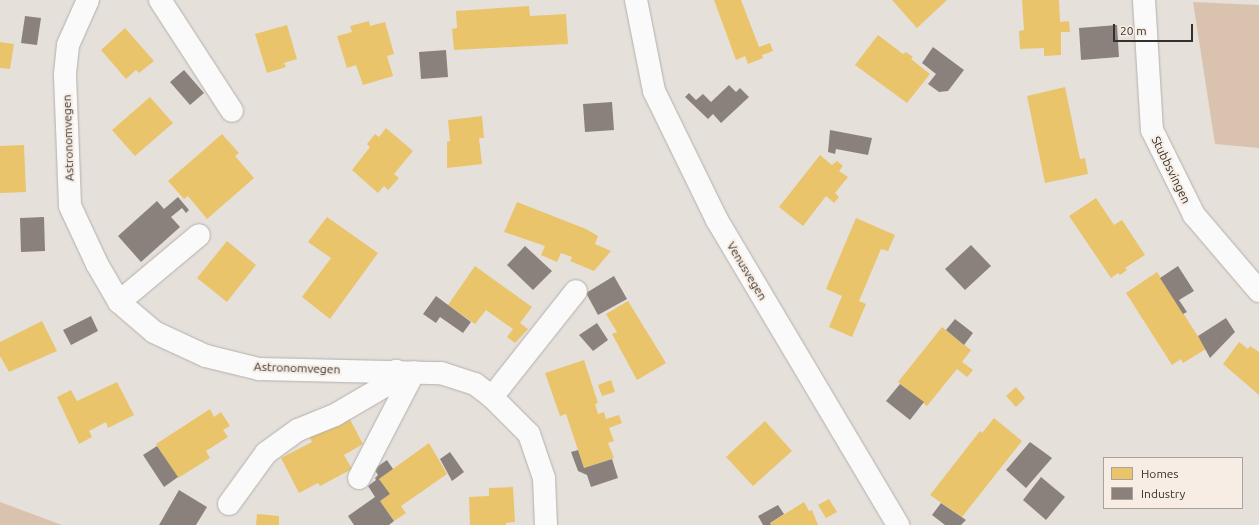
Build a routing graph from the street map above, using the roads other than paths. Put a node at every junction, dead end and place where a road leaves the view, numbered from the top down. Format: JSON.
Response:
{"nodes":[{"id":1,"x":88,"y":0,"type":"edge"},
{"id":2,"x":160,"y":0,"type":"edge"},
{"id":3,"x":636,"y":0,"type":"edge"},
{"id":4,"x":1144,"y":0,"type":"edge"},
{"id":5,"x":232,"y":111,"type":"dead end"},
{"id":6,"x":199,"y":235,"type":"dead end"},
{"id":7,"x":576,"y":291,"type":"dead end"},
{"id":8,"x":1259,"y":291,"type":"edge"},
{"id":9,"x":119,"y":302,"type":"junction"},
{"id":10,"x":405,"y":372,"type":"junction"},
{"id":11,"x":492,"y":397,"type":"junction"},
{"id":12,"x":359,"y":478,"type":"dead end"},
{"id":13,"x":229,"y":504,"type":"dead end"},
{"id":14,"x":546,"y":525,"type":"edge"},
{"id":15,"x":898,"y":525,"type":"edge"}],
"edges":[{"from":1,"to":9,"type":"street","name":"Astronomvegen"},
{"from":2,"to":5,"type":"street"},
{"from":3,"to":15,"type":"street","name":"Venusvegen"},
{"from":4,"to":8,"type":"street","name":"Stubbsvingen"},
{"from":6,"to":9,"type":"street"},
{"from":7,"to":11,"type":"street"},
{"from":9,"to":10,"type":"street","name":"Astronomvegen"},
{"from":10,"to":11,"type":"street","name":"Astronomvegen"},
{"from":10,"to":12,"type":"street"},
{"from":10,"to":13,"type":"street"},
{"from":11,"to":14,"type":"street","name":"Astronomvegen"}]}
